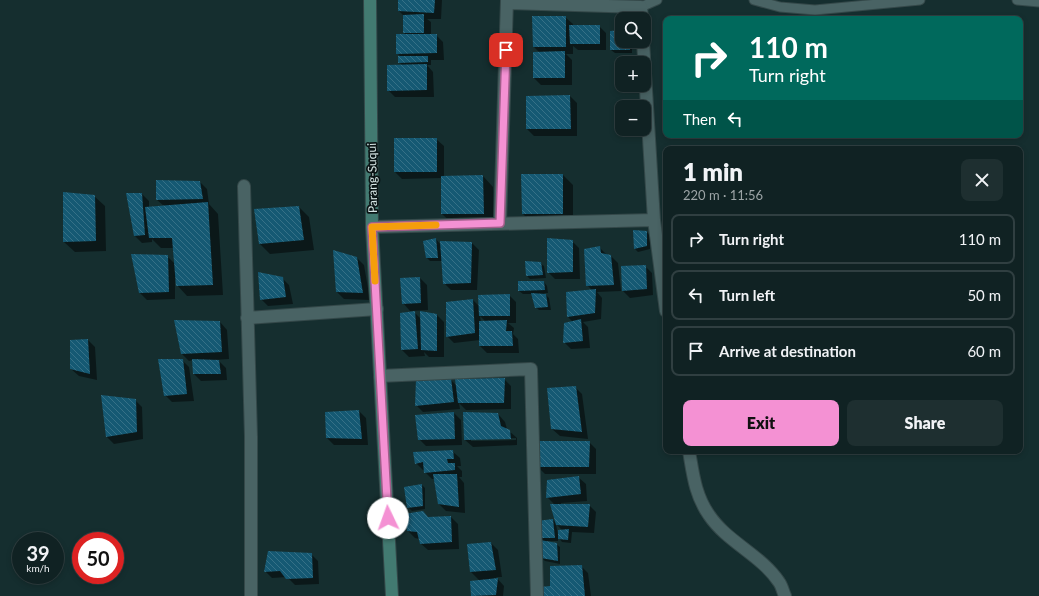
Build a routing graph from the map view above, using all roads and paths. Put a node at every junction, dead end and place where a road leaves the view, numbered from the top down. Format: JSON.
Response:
{"nodes":[{"id":1,"x":370,"y":0,"type":"edge"},
{"id":2,"x":657,"y":0,"type":"edge"},
{"id":3,"x":754,"y":0,"type":"edge"},
{"id":4,"x":920,"y":0,"type":"edge"},
{"id":5,"x":1017,"y":0,"type":"edge"},
{"id":6,"x":507,"y":1,"type":"edge"},
{"id":7,"x":1039,"y":2,"type":"edge"},
{"id":8,"x":631,"y":12,"type":"edge"},
{"id":9,"x":643,"y":12,"type":"edge"},
{"id":10,"x":643,"y":48,"type":"edge"},
{"id":11,"x":244,"y":186,"type":"dead end"},
{"id":12,"x":654,"y":220,"type":"junction"},
{"id":13,"x":500,"y":223,"type":"junction"},
{"id":14,"x":372,"y":227,"type":"junction"},
{"id":15,"x":663,"y":288,"type":"edge"},
{"id":16,"x":377,"y":309,"type":"junction"},
{"id":17,"x":247,"y":318,"type":"junction"},
{"id":18,"x":380,"y":376,"type":"junction"},
{"id":19,"x":690,"y":454,"type":"edge"},
{"id":20,"x":250,"y":596,"type":"edge"},
{"id":21,"x":392,"y":596,"type":"edge"},
{"id":22,"x":537,"y":596,"type":"edge"},
{"id":23,"x":785,"y":596,"type":"edge"}],
"edges":[{"from":1,"to":14,"type":"main road","name":"Parang-Suqui"},
{"from":2,"to":9,"type":"lane"},
{"from":3,"to":4,"type":"lane"},
{"from":5,"to":7,"type":"lane"},
{"from":6,"to":8,"type":"street"},
{"from":6,"to":13,"type":"street"},
{"from":10,"to":12,"type":"street"},
{"from":11,"to":17,"type":"street"},
{"from":12,"to":13,"type":"street"},
{"from":12,"to":15,"type":"street"},
{"from":13,"to":14,"type":"street"},
{"from":14,"to":16,"type":"main road","name":"Parang-Suqui"},
{"from":16,"to":17,"type":"street"},
{"from":16,"to":18,"type":"main road","name":"Parang-Suqui"},
{"from":17,"to":20,"type":"street"},
{"from":18,"to":21,"type":"main road","name":"Parang-Suqui"},
{"from":18,"to":22,"type":"street"},
{"from":19,"to":23,"type":"street"}]}
